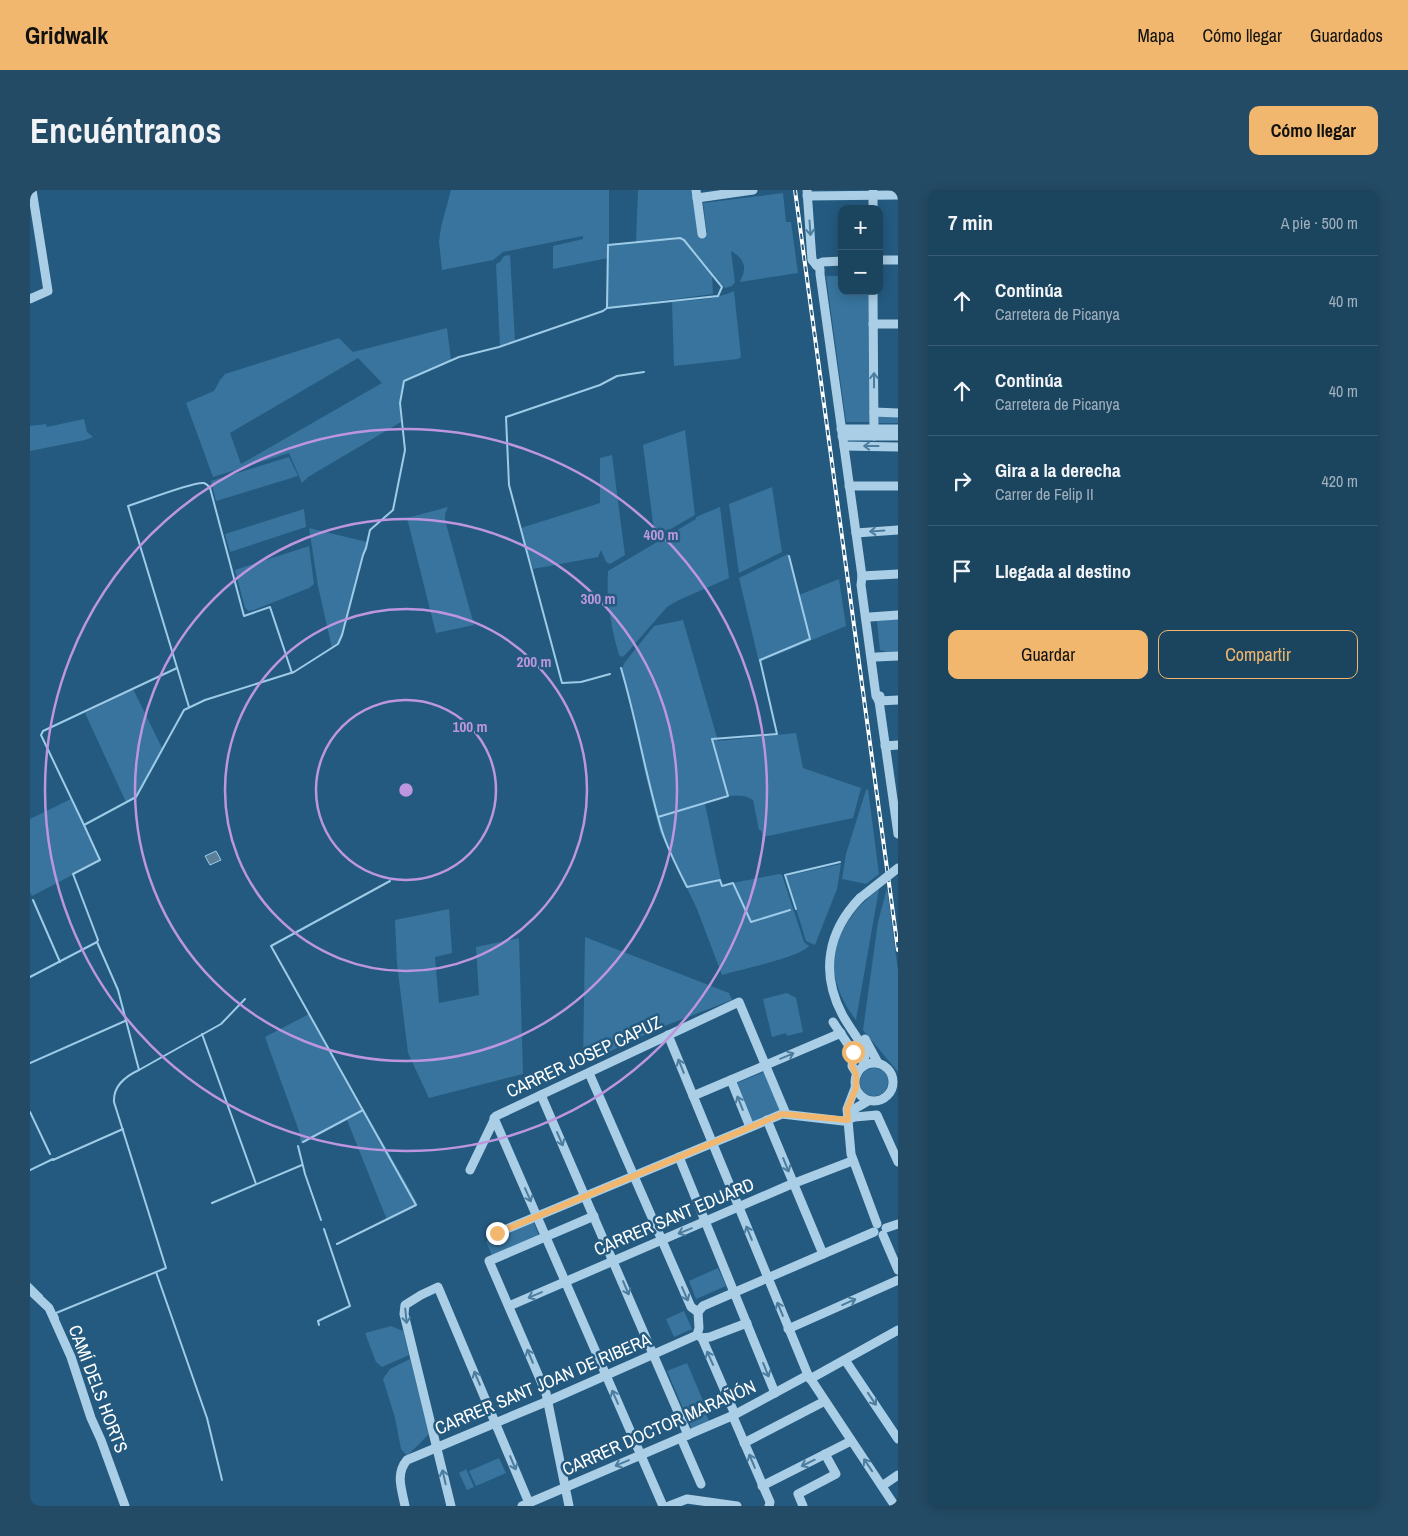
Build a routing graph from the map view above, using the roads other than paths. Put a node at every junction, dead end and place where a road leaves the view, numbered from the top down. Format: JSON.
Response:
{"nodes":[{"id":1,"x":32,"y":190,"type":"edge"},
{"id":2,"x":753,"y":190,"type":"edge"},
{"id":3,"x":807,"y":193,"type":"edge"},
{"id":4,"x":873,"y":193,"type":"edge"},
{"id":5,"x":696,"y":194,"type":"edge"},
{"id":6,"x":898,"y":196,"type":"edge"},
{"id":7,"x":702,"y":234,"type":"dead end"},
{"id":8,"x":883,"y":260,"type":"edge"},
{"id":9,"x":898,"y":260,"type":"edge"},
{"id":10,"x":838,"y":261,"type":"edge"},
{"id":11,"x":838,"y":266,"type":"edge"},
{"id":12,"x":883,"y":266,"type":"edge"},
{"id":13,"x":898,"y":266,"type":"edge"},
{"id":14,"x":818,"y":267,"type":"junction"},
{"id":15,"x":873,"y":295,"type":"edge"},
{"id":16,"x":30,"y":299,"type":"edge"},
{"id":17,"x":873,"y":324,"type":"junction"},
{"id":18,"x":898,"y":324,"type":"edge"},
{"id":19,"x":874,"y":412,"type":"junction"},
{"id":20,"x":898,"y":413,"type":"edge"},
{"id":21,"x":898,"y":429,"type":"edge"},
{"id":22,"x":842,"y":432,"type":"junction"},
{"id":23,"x":874,"y":432,"type":"junction"},
{"id":24,"x":898,"y":436,"type":"edge"},
{"id":25,"x":844,"y":446,"type":"junction"},
{"id":26,"x":898,"y":446,"type":"edge"},
{"id":27,"x":849,"y":486,"type":"junction"},
{"id":28,"x":898,"y":486,"type":"edge"},
{"id":29,"x":898,"y":530,"type":"edge"},
{"id":30,"x":856,"y":533,"type":"junction"},
{"id":31,"x":898,"y":574,"type":"edge"},
{"id":32,"x":862,"y":576,"type":"junction"},
{"id":33,"x":898,"y":615,"type":"edge"},
{"id":34,"x":870,"y":617,"type":"junction"},
{"id":35,"x":898,"y":656,"type":"edge"},
{"id":36,"x":876,"y":657,"type":"junction"},
{"id":37,"x":898,"y":700,"type":"edge"},
{"id":38,"x":879,"y":701,"type":"junction"},
{"id":39,"x":898,"y":745,"type":"edge"},
{"id":40,"x":886,"y":746,"type":"junction"},
{"id":41,"x":898,"y":833,"type":"edge"},
{"id":42,"x":898,"y":868,"type":"edge"},
{"id":43,"x":838,"y":1003,"type":"junction"},
{"id":44,"x":834,"y":1022,"type":"dead end"},
{"id":45,"x":841,"y":1033,"type":"junction"},
{"id":46,"x":668,"y":1035,"type":"junction"},
{"id":47,"x":878,"y":1063,"type":"junction"},
{"id":48,"x":766,"y":1065,"type":"junction"},
{"id":49,"x":860,"y":1070,"type":"junction"},
{"id":50,"x":589,"y":1073,"type":"junction"},
{"id":51,"x":731,"y":1080,"type":"junction"},
{"id":52,"x":896,"y":1084,"type":"edge"},
{"id":53,"x":856,"y":1088,"type":"junction"},
{"id":54,"x":541,"y":1095,"type":"junction"},
{"id":55,"x":693,"y":1096,"type":"junction"},
{"id":56,"x":893,"y":1096,"type":"edge"},
{"id":57,"x":868,"y":1101,"type":"junction"},
{"id":58,"x":786,"y":1114,"type":"junction"},
{"id":59,"x":494,"y":1118,"type":"junction"},
{"id":60,"x":848,"y":1119,"type":"junction"},
{"id":61,"x":767,"y":1120,"type":"junction"},
{"id":62,"x":750,"y":1127,"type":"junction"},
{"id":63,"x":713,"y":1143,"type":"junction"},
{"id":64,"x":679,"y":1157,"type":"junction"},
{"id":65,"x":852,"y":1161,"type":"junction"},
{"id":66,"x":898,"y":1162,"type":"edge"},
{"id":67,"x":470,"y":1170,"type":"dead end"},
{"id":68,"x":634,"y":1176,"type":"junction"},
{"id":69,"x":794,"y":1185,"type":"junction"},
{"id":70,"x":585,"y":1196,"type":"junction"},
{"id":71,"x":738,"y":1207,"type":"junction"},
{"id":72,"x":537,"y":1216,"type":"junction"},
{"id":73,"x":594,"y":1216,"type":"junction"},
{"id":74,"x":706,"y":1222,"type":"junction"},
{"id":75,"x":898,"y":1224,"type":"edge"},
{"id":76,"x":880,"y":1230,"type":"junction"},
{"id":77,"x":497,"y":1233,"type":"dead end"},
{"id":78,"x":546,"y":1237,"type":"junction"},
{"id":79,"x":662,"y":1240,"type":"junction"},
{"id":80,"x":822,"y":1254,"type":"junction"},
{"id":81,"x":614,"y":1261,"type":"junction"},
{"id":82,"x":898,"y":1270,"type":"edge"},
{"id":83,"x":767,"y":1278,"type":"junction"},
{"id":84,"x":898,"y":1280,"type":"edge"},
{"id":85,"x":566,"y":1282,"type":"junction"},
{"id":86,"x":30,"y":1290,"type":"edge"},
{"id":87,"x":734,"y":1292,"type":"junction"},
{"id":88,"x":509,"y":1306,"type":"junction"},
{"id":89,"x":698,"y":1312,"type":"junction"},
{"id":90,"x":747,"y":1323,"type":"junction"},
{"id":91,"x":788,"y":1328,"type":"junction"},
{"id":92,"x":896,"y":1334,"type":"edge"},
{"id":93,"x":699,"y":1336,"type":"junction"},
{"id":94,"x":654,"y":1354,"type":"junction"},
{"id":95,"x":845,"y":1360,"type":"junction"},
{"id":96,"x":606,"y":1375,"type":"junction"},
{"id":97,"x":809,"y":1377,"type":"junction"},
{"id":98,"x":775,"y":1393,"type":"junction"},
{"id":99,"x":825,"y":1400,"type":"junction"},
{"id":100,"x":548,"y":1401,"type":"junction"},
{"id":101,"x":734,"y":1415,"type":"junction"},
{"id":102,"x":496,"y":1423,"type":"junction"},
{"id":103,"x":685,"y":1436,"type":"junction"},
{"id":104,"x":898,"y":1439,"type":"edge"},
{"id":105,"x":851,"y":1441,"type":"junction"},
{"id":106,"x":744,"y":1443,"type":"junction"},
{"id":107,"x":437,"y":1448,"type":"junction"},
{"id":108,"x":825,"y":1454,"type":"junction"},
{"id":109,"x":641,"y":1455,"type":"junction"},
{"id":110,"x":898,"y":1475,"type":"edge"},
{"id":111,"x":701,"y":1484,"type":"dead end"},
{"id":112,"x":762,"y":1486,"type":"junction"},
{"id":113,"x":882,"y":1486,"type":"junction"},
{"id":114,"x":565,"y":1488,"type":"junction"},
{"id":115,"x":698,"y":1503,"type":"edge"},
{"id":116,"x":526,"y":1504,"type":"edge"},
{"id":117,"x":125,"y":1506,"type":"edge"},
{"id":118,"x":405,"y":1506,"type":"edge"},
{"id":119,"x":451,"y":1506,"type":"edge"},
{"id":120,"x":569,"y":1506,"type":"edge"},
{"id":121,"x":662,"y":1506,"type":"edge"},
{"id":122,"x":669,"y":1506,"type":"edge"},
{"id":123,"x":737,"y":1506,"type":"edge"},
{"id":124,"x":769,"y":1506,"type":"edge"},
{"id":125,"x":803,"y":1506,"type":"edge"},
{"id":126,"x":895,"y":1506,"type":"edge"}],
"edges":[{"from":1,"to":16,"type":"street"},
{"from":2,"to":5,"type":"street"},
{"from":3,"to":4,"type":"street"},
{"from":3,"to":14,"type":"street","one_way":true},
{"from":4,"to":6,"type":"street"},
{"from":5,"to":7,"type":"street"},
{"from":8,"to":9,"type":"street"},
{"from":10,"to":14,"type":"street"},
{"from":11,"to":14,"type":"street"},
{"from":12,"to":13,"type":"street"},
{"from":14,"to":22,"type":"street"},
{"from":15,"to":17,"type":"street"},
{"from":17,"to":18,"type":"street"},
{"from":19,"to":17,"type":"street","one_way":true},
{"from":19,"to":20,"type":"street"},
{"from":19,"to":23,"type":"street"},
{"from":21,"to":23,"type":"street"},
{"from":22,"to":23,"type":"street"},
{"from":22,"to":25,"type":"street"},
{"from":23,"to":24,"type":"street"},
{"from":26,"to":25,"type":"street","one_way":true},
{"from":25,"to":27,"type":"street"},
{"from":27,"to":28,"type":"street"},
{"from":27,"to":30,"type":"street"},
{"from":29,"to":30,"type":"street","one_way":true},
{"from":30,"to":32,"type":"street"},
{"from":31,"to":32,"type":"street"},
{"from":32,"to":34,"type":"street"},
{"from":32,"to":38,"type":"street"},
{"from":33,"to":34,"type":"street"},
{"from":34,"to":36,"type":"street"},
{"from":35,"to":36,"type":"street"},
{"from":36,"to":38,"type":"street"},
{"from":37,"to":38,"type":"street"},
{"from":38,"to":40,"type":"street"},
{"from":39,"to":40,"type":"street"},
{"from":40,"to":41,"type":"street"},
{"from":42,"to":43,"type":"street","bridge":true},
{"from":43,"to":47,"type":"street"},
{"from":43,"to":49,"type":"street"},
{"from":44,"to":45,"type":"street"},
{"from":48,"to":45,"type":"street","one_way":true},
{"from":45,"to":49,"type":"street"},
{"from":46,"to":48,"type":"street","name":"CARRER JOSEP CAPUZ"},
{"from":46,"to":50,"type":"street","name":"CARRER JOSEP CAPUZ"},
{"from":55,"to":46,"type":"street","one_way":true},
{"from":47,"to":49,"type":"street"},
{"from":47,"to":52,"type":"street"},
{"from":48,"to":51,"type":"street"},
{"from":48,"to":58,"type":"street"},
{"from":49,"to":53,"type":"street"},
{"from":50,"to":54,"type":"street","name":"CARRER JOSEP CAPUZ"},
{"from":50,"to":68,"type":"street"},
{"from":51,"to":55,"type":"street"},
{"from":62,"to":51,"type":"street","one_way":true},
{"from":52,"to":56,"type":"street"},
{"from":53,"to":57,"type":"street"},
{"from":53,"to":60,"type":"street"},
{"from":54,"to":59,"type":"street","name":"CARRER JOSEP CAPUZ"},
{"from":54,"to":70,"type":"street","one_way":true},
{"from":55,"to":63,"type":"street"},
{"from":56,"to":57,"type":"street"},
{"from":57,"to":60,"type":"street"},
{"from":58,"to":60,"type":"street"},
{"from":58,"to":61,"type":"street"},
{"from":59,"to":67,"type":"street","name":"CARRER JOSEP CAPUZ"},
{"from":59,"to":72,"type":"street","one_way":true},
{"from":60,"to":65,"type":"street"},
{"from":60,"to":66,"type":"street"},
{"from":61,"to":62,"type":"street"},
{"from":61,"to":69,"type":"street","one_way":true},
{"from":62,"to":63,"type":"street"},
{"from":63,"to":64,"type":"street"},
{"from":63,"to":71,"type":"street"},
{"from":64,"to":68,"type":"street"},
{"from":64,"to":74,"type":"street"},
{"from":65,"to":69,"type":"street","name":"CARRER SANT EDUARD"},
{"from":65,"to":76,"type":"street"},
{"from":68,"to":70,"type":"street"},
{"from":68,"to":79,"type":"street"},
{"from":69,"to":71,"type":"street","name":"CARRER SANT EDUARD"},
{"from":69,"to":80,"type":"street"},
{"from":70,"to":72,"type":"street"},
{"from":70,"to":73,"type":"street"},
{"from":71,"to":74,"type":"street","name":"CARRER SANT EDUARD"},
{"from":83,"to":71,"type":"street","one_way":true},
{"from":72,"to":77,"type":"street"},
{"from":72,"to":78,"type":"street"},
{"from":73,"to":78,"type":"street"},
{"from":73,"to":81,"type":"street"},
{"from":74,"to":79,"type":"street","name":"CARRER SANT EDUARD","one_way":true},
{"from":74,"to":87,"type":"street"},
{"from":75,"to":76,"type":"street"},
{"from":76,"to":80,"type":"street"},
{"from":76,"to":82,"type":"street"},
{"from":78,"to":85,"type":"street"},
{"from":78,"to":88,"type":"street"},
{"from":79,"to":81,"type":"street","name":"CARRER SANT EDUARD"},
{"from":79,"to":89,"type":"street","one_way":true},
{"from":80,"to":83,"type":"street"},
{"from":81,"to":85,"type":"street","name":"CARRER SANT EDUARD"},
{"from":81,"to":94,"type":"street","one_way":true},
{"from":83,"to":87,"type":"street"},
{"from":91,"to":83,"type":"street","one_way":true},
{"from":91,"to":84,"type":"street","one_way":true},
{"from":85,"to":88,"type":"street","name":"CARRER SANT EDUARD","one_way":true},
{"from":85,"to":96,"type":"street"},
{"from":86,"to":117,"type":"street","name":"CAMÍ DELS HORTS"},
{"from":87,"to":89,"type":"street"},
{"from":87,"to":90,"type":"street"},
{"from":100,"to":88,"type":"street","one_way":true},
{"from":89,"to":93,"type":"street"},
{"from":90,"to":93,"type":"street","name":"CARRER SANT JOAN DE RIBERA"},
{"from":90,"to":98,"type":"street","one_way":true},
{"from":91,"to":97,"type":"street"},
{"from":92,"to":95,"type":"street","name":"CARRER DOCTOR MARAÑÓN"},
{"from":93,"to":94,"type":"street","name":"CARRER SANT JOAN DE RIBERA"},
{"from":101,"to":93,"type":"street","one_way":true},
{"from":94,"to":96,"type":"street","name":"CARRER SANT JOAN DE RIBERA"},
{"from":94,"to":103,"type":"street"},
{"from":95,"to":97,"type":"street","name":"CARRER DOCTOR MARAÑÓN"},
{"from":95,"to":104,"type":"street","one_way":true},
{"from":96,"to":100,"type":"street","name":"CARRER SANT JOAN DE RIBERA"},
{"from":109,"to":96,"type":"street","one_way":true},
{"from":97,"to":98,"type":"street","name":"CARRER DOCTOR MARAÑÓN"},
{"from":97,"to":99,"type":"street"},
{"from":98,"to":101,"type":"street","name":"CARRER DOCTOR MARAÑÓN"},
{"from":99,"to":105,"type":"street"},
{"from":99,"to":106,"type":"street"},
{"from":100,"to":102,"type":"street","name":"CARRER SANT JOAN DE RIBERA"},
{"from":100,"to":114,"type":"street"},
{"from":101,"to":103,"type":"street","name":"CARRER DOCTOR MARAÑÓN"},
{"from":101,"to":106,"type":"street"},
{"from":102,"to":107,"type":"street","name":"CARRER SANT JOAN DE RIBERA"},
{"from":102,"to":107,"type":"street","one_way":true},
{"from":102,"to":116,"type":"street","one_way":true},
{"from":103,"to":109,"type":"street","name":"CARRER DOCTOR MARAÑÓN"},
{"from":103,"to":111,"type":"street"},
{"from":105,"to":108,"type":"street"},
{"from":113,"to":105,"type":"street","one_way":true},
{"from":112,"to":106,"type":"street","one_way":true},
{"from":107,"to":118,"type":"street","name":"CARRER SANT JOAN DE RIBERA"},
{"from":119,"to":107,"type":"street","one_way":true},
{"from":108,"to":112,"type":"street","one_way":true},
{"from":108,"to":125,"type":"street"},
{"from":109,"to":114,"type":"street","name":"CARRER DOCTOR MARAÑÓN","one_way":true},
{"from":109,"to":121,"type":"street"},
{"from":110,"to":113,"type":"street"},
{"from":112,"to":124,"type":"street"},
{"from":113,"to":126,"type":"street"},
{"from":114,"to":116,"type":"street","name":"CARRER DOCTOR MARAÑÓN"},
{"from":114,"to":120,"type":"street"},
{"from":115,"to":122,"type":"street"},
{"from":115,"to":123,"type":"street"}]}
